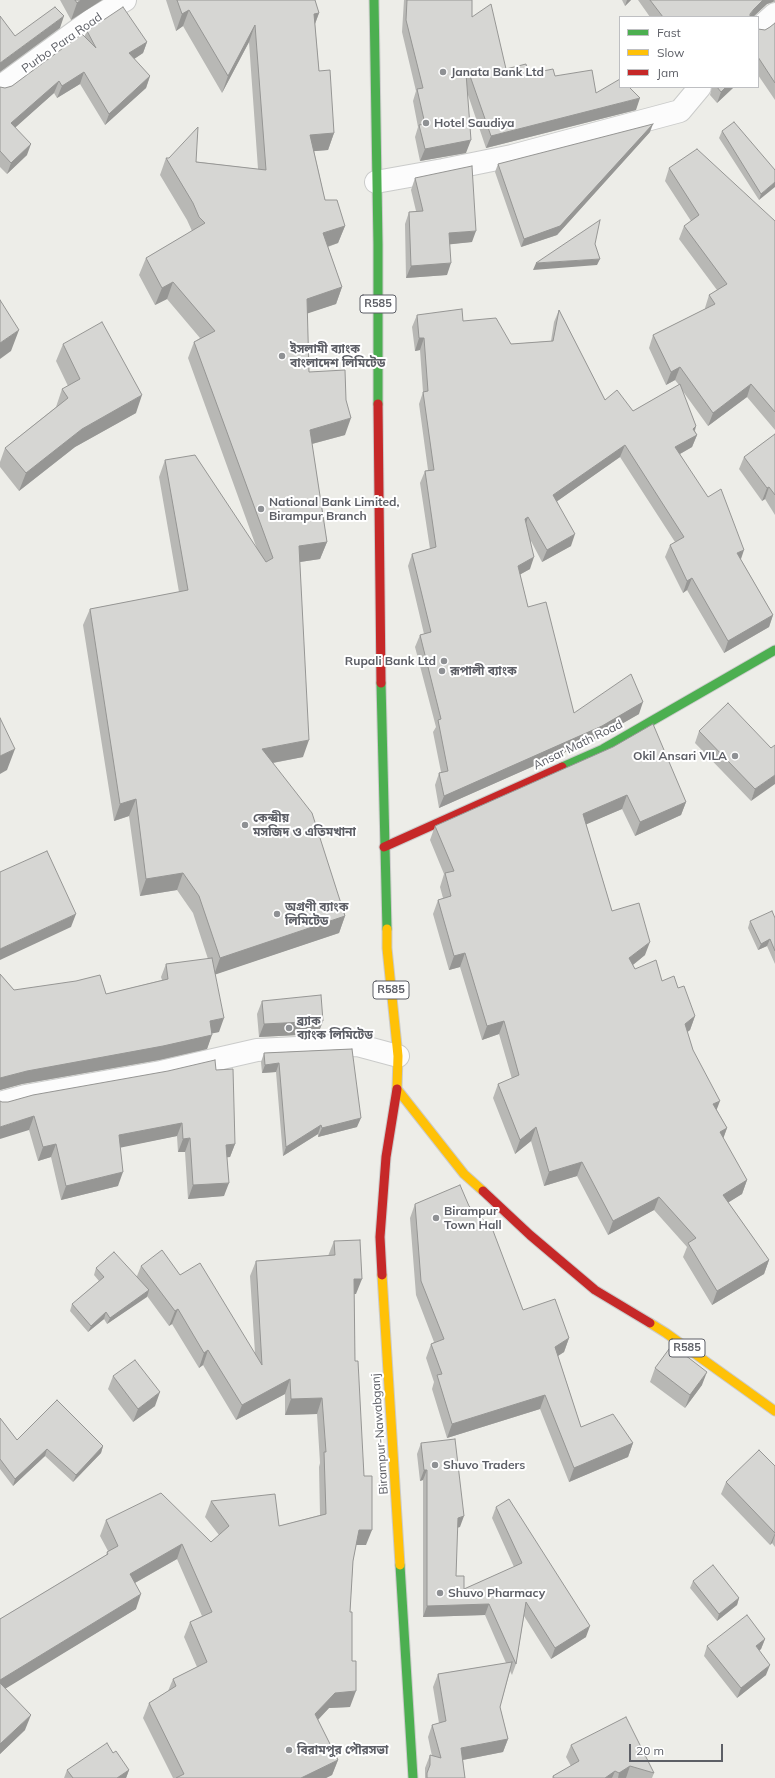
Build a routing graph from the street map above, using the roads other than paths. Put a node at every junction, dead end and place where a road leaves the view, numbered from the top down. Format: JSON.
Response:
{"nodes":[{"id":1,"x":125,"y":0,"type":"edge"},
{"id":2,"x":374,"y":0,"type":"edge"},
{"id":3,"x":775,"y":14,"type":"edge"},
{"id":4,"x":759,"y":28,"type":"edge"},
{"id":5,"x":0,"y":87,"type":"edge"},
{"id":6,"x":699,"y":88,"type":"edge"},
{"id":7,"x":376,"y":182,"type":"junction"},
{"id":8,"x":775,"y":650,"type":"edge"},
{"id":9,"x":384,"y":847,"type":"junction"},
{"id":10,"x":398,"y":1056,"type":"junction"},
{"id":11,"x":397,"y":1089,"type":"junction"},
{"id":12,"x":0,"y":1103,"type":"edge"},
{"id":13,"x":775,"y":1411,"type":"edge"},
{"id":14,"x":413,"y":1778,"type":"edge"}],
"edges":[{"from":1,"to":5,"type":"street","name":"Purbo Para Road"},
{"from":2,"to":7,"type":"main road","number":"R585"},
{"from":3,"to":4,"type":"street"},
{"from":6,"to":7,"type":"street"},
{"from":7,"to":9,"type":"main road","number":"R585"},
{"from":8,"to":9,"type":"main road","name":"Ansar Math Road"},
{"from":9,"to":10,"type":"main road","number":"R585"},
{"from":10,"to":11,"type":"main road","number":"R585"},
{"from":10,"to":12,"type":"street"},
{"from":11,"to":13,"type":"main road","number":"R585"},
{"from":11,"to":14,"type":"main road","name":"Birampur-Nawabganj"}]}
